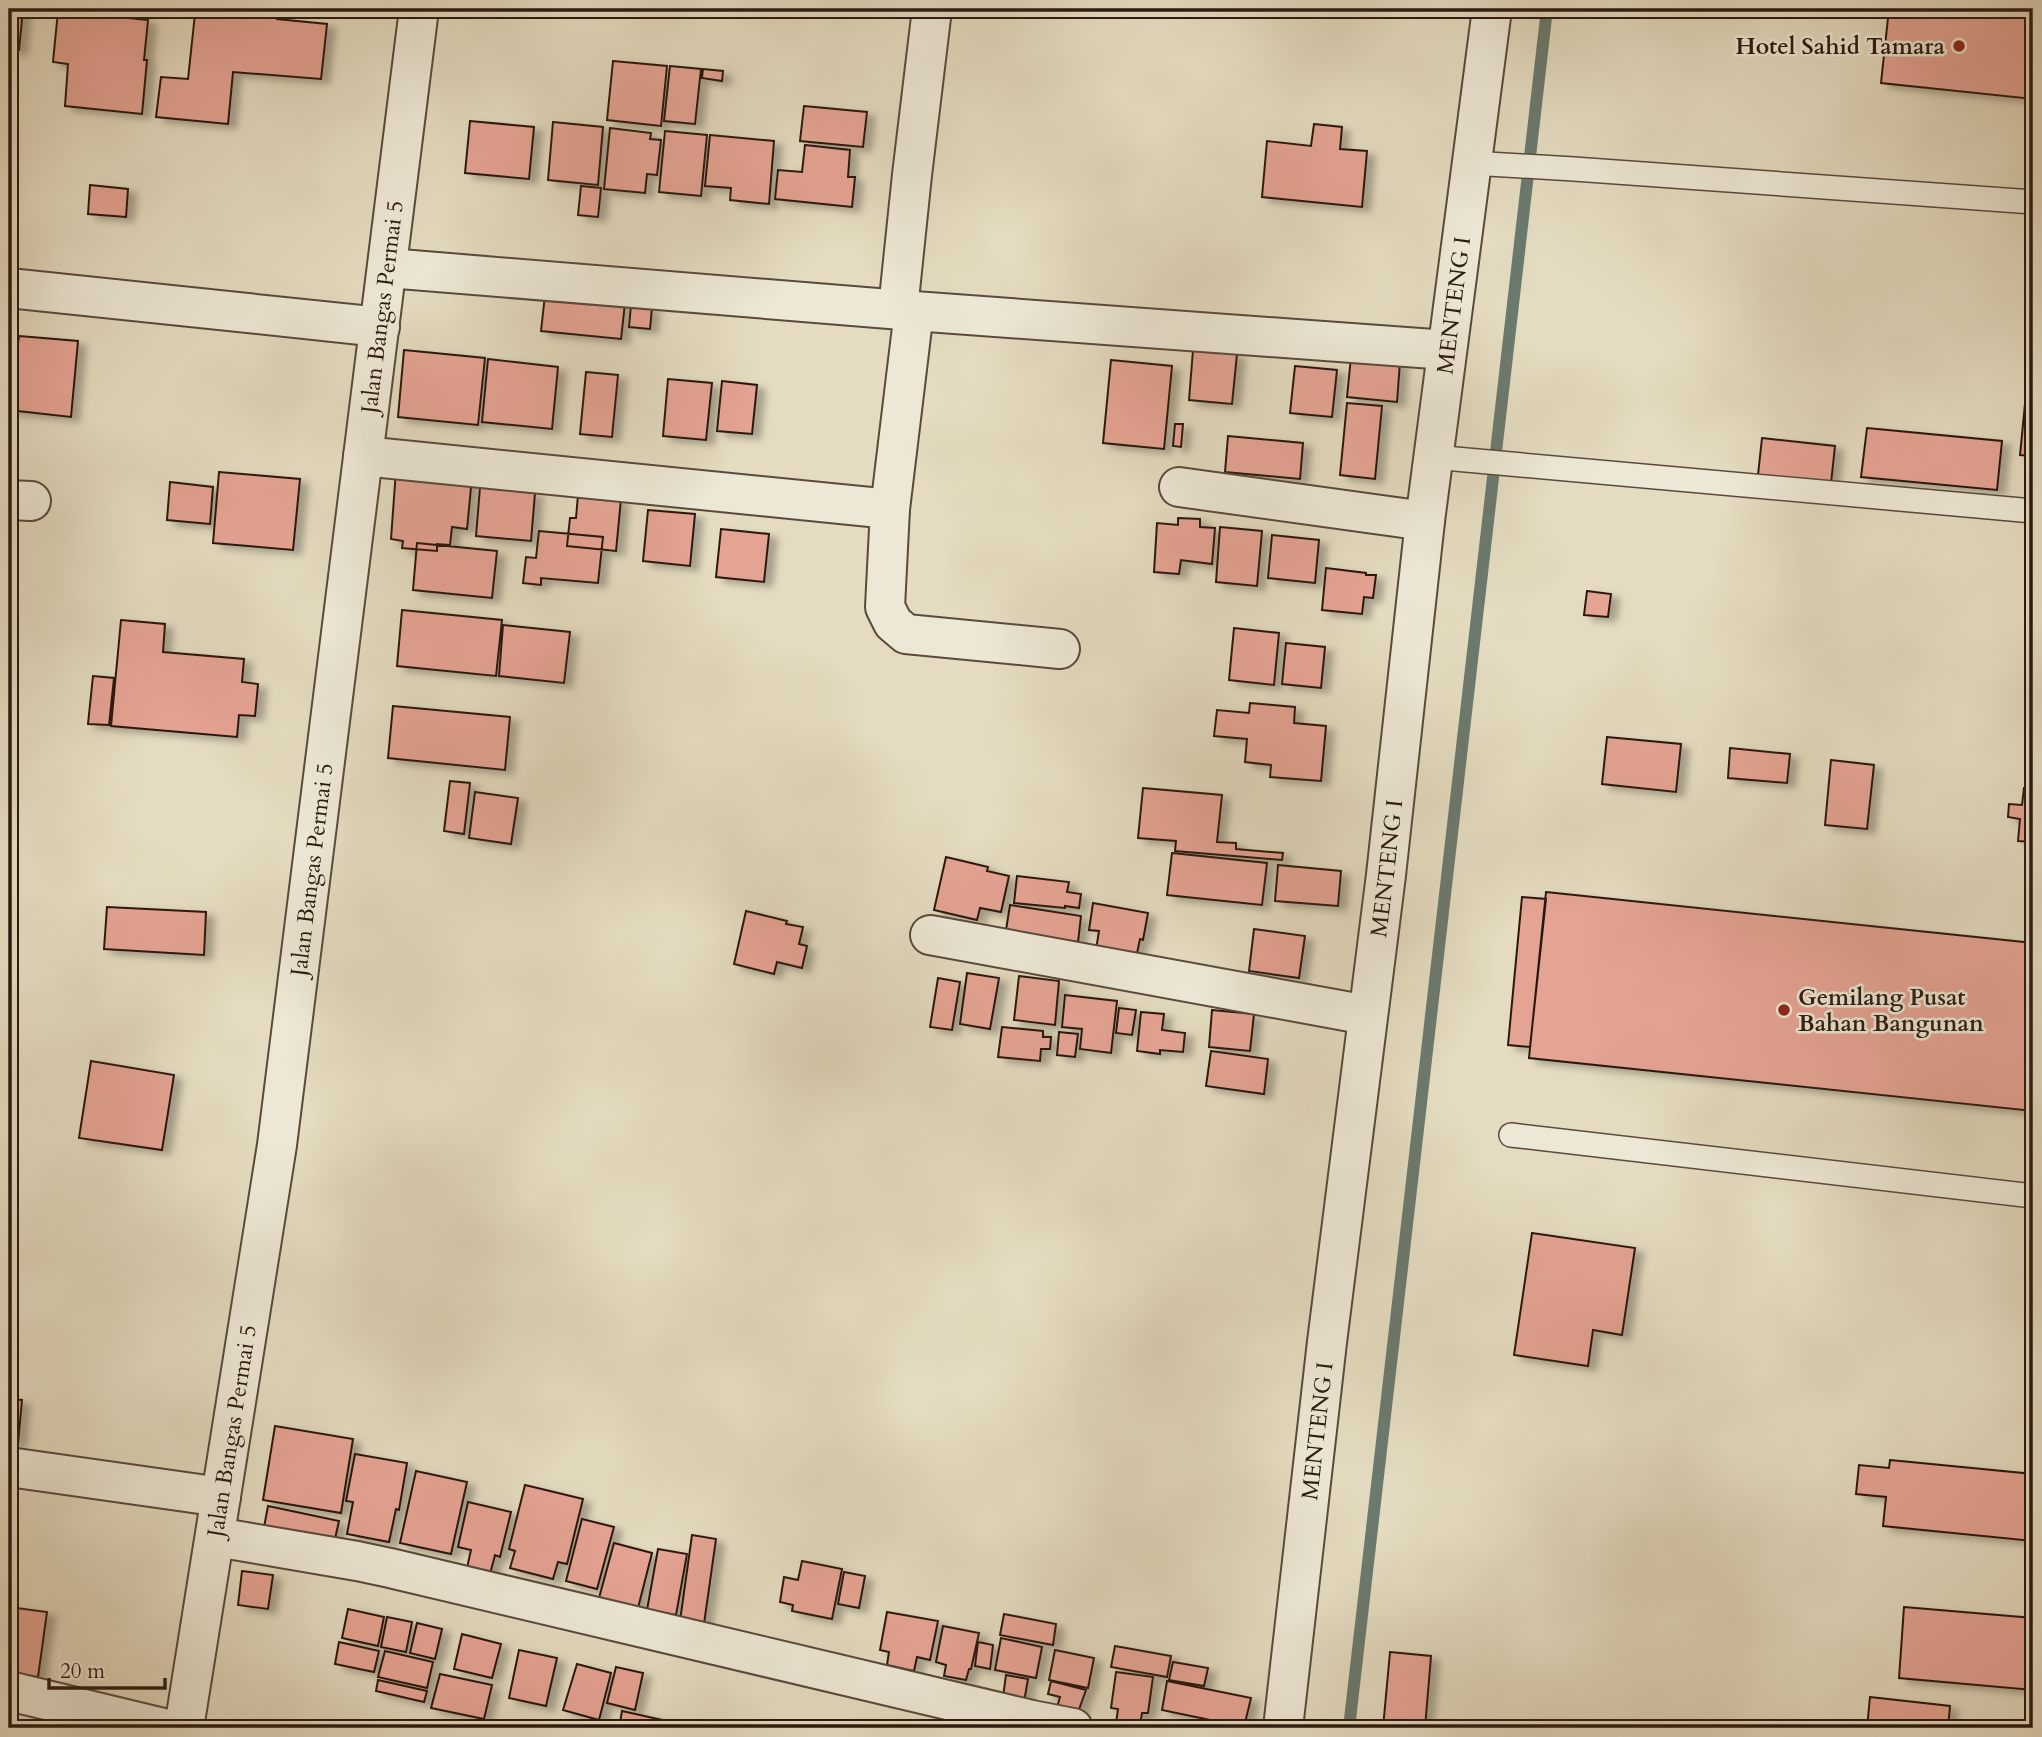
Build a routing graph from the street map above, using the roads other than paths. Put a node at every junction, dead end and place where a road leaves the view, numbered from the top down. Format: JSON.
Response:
{"nodes":[{"id":1,"x":419,"y":9,"type":"edge"},
{"id":2,"x":932,"y":9,"type":"edge"},
{"id":3,"x":1492,"y":9,"type":"edge"},
{"id":4,"x":1489,"y":164,"type":"junction"},
{"id":5,"x":2033,"y":202,"type":"edge"},
{"id":6,"x":388,"y":268,"type":"junction"},
{"id":7,"x":9,"y":288,"type":"edge"},
{"id":8,"x":906,"y":310,"type":"junction"},
{"id":9,"x":380,"y":327,"type":"junction"},
{"id":10,"x":1447,"y":350,"type":"junction"},
{"id":11,"x":363,"y":456,"type":"junction"},
{"id":12,"x":1433,"y":457,"type":"junction"},
{"id":13,"x":1179,"y":487,"type":"dead end"},
{"id":14,"x":890,"y":509,"type":"junction"},
{"id":15,"x":2033,"y":511,"type":"edge"},
{"id":16,"x":1425,"y":521,"type":"junction"},
{"id":17,"x":1060,"y":649,"type":"dead end"},
{"id":18,"x":930,"y":935,"type":"dead end"},
{"id":19,"x":1367,"y":1015,"type":"junction"},
{"id":20,"x":1511,"y":1135,"type":"dead end"},
{"id":21,"x":2033,"y":1196,"type":"edge"},
{"id":22,"x":9,"y":1467,"type":"edge"},
{"id":23,"x":221,"y":1497,"type":"junction"},
{"id":24,"x":216,"y":1538,"type":"junction"},
{"id":25,"x":9,"y":1691,"type":"edge"},
{"id":26,"x":163,"y":1728,"type":"edge"},
{"id":27,"x":184,"y":1728,"type":"edge"},
{"id":28,"x":1073,"y":1728,"type":"edge"},
{"id":29,"x":1283,"y":1728,"type":"edge"}],
"edges":[{"from":1,"to":6,"type":"street","name":"Jalan Bangas Permai 5"},
{"from":2,"to":8,"type":"street"},
{"from":3,"to":4,"type":"street","name":"MENTENG I"},
{"from":4,"to":5,"type":"lane"},
{"from":4,"to":10,"type":"street","name":"MENTENG I"},
{"from":6,"to":8,"type":"street"},
{"from":6,"to":9,"type":"street","name":"Jalan Bangas Permai 5"},
{"from":7,"to":9,"type":"street"},
{"from":8,"to":10,"type":"street"},
{"from":8,"to":14,"type":"street"},
{"from":9,"to":11,"type":"street","name":"Jalan Bangas Permai 5"},
{"from":10,"to":12,"type":"street","name":"MENTENG I"},
{"from":11,"to":14,"type":"street"},
{"from":11,"to":23,"type":"street","name":"Jalan Bangas Permai 5"},
{"from":12,"to":15,"type":"lane"},
{"from":12,"to":16,"type":"street","name":"MENTENG I"},
{"from":13,"to":16,"type":"street"},
{"from":14,"to":17,"type":"street"},
{"from":16,"to":19,"type":"street","name":"MENTENG I"},
{"from":18,"to":19,"type":"street"},
{"from":19,"to":29,"type":"street","name":"MENTENG I"},
{"from":20,"to":21,"type":"lane"},
{"from":22,"to":23,"type":"street"},
{"from":23,"to":24,"type":"street","name":"Jalan Bangas Permai 5"},
{"from":24,"to":27,"type":"street","name":"Jalan Bangas Permai 5"},
{"from":24,"to":28,"type":"street"},
{"from":25,"to":26,"type":"street"}]}
